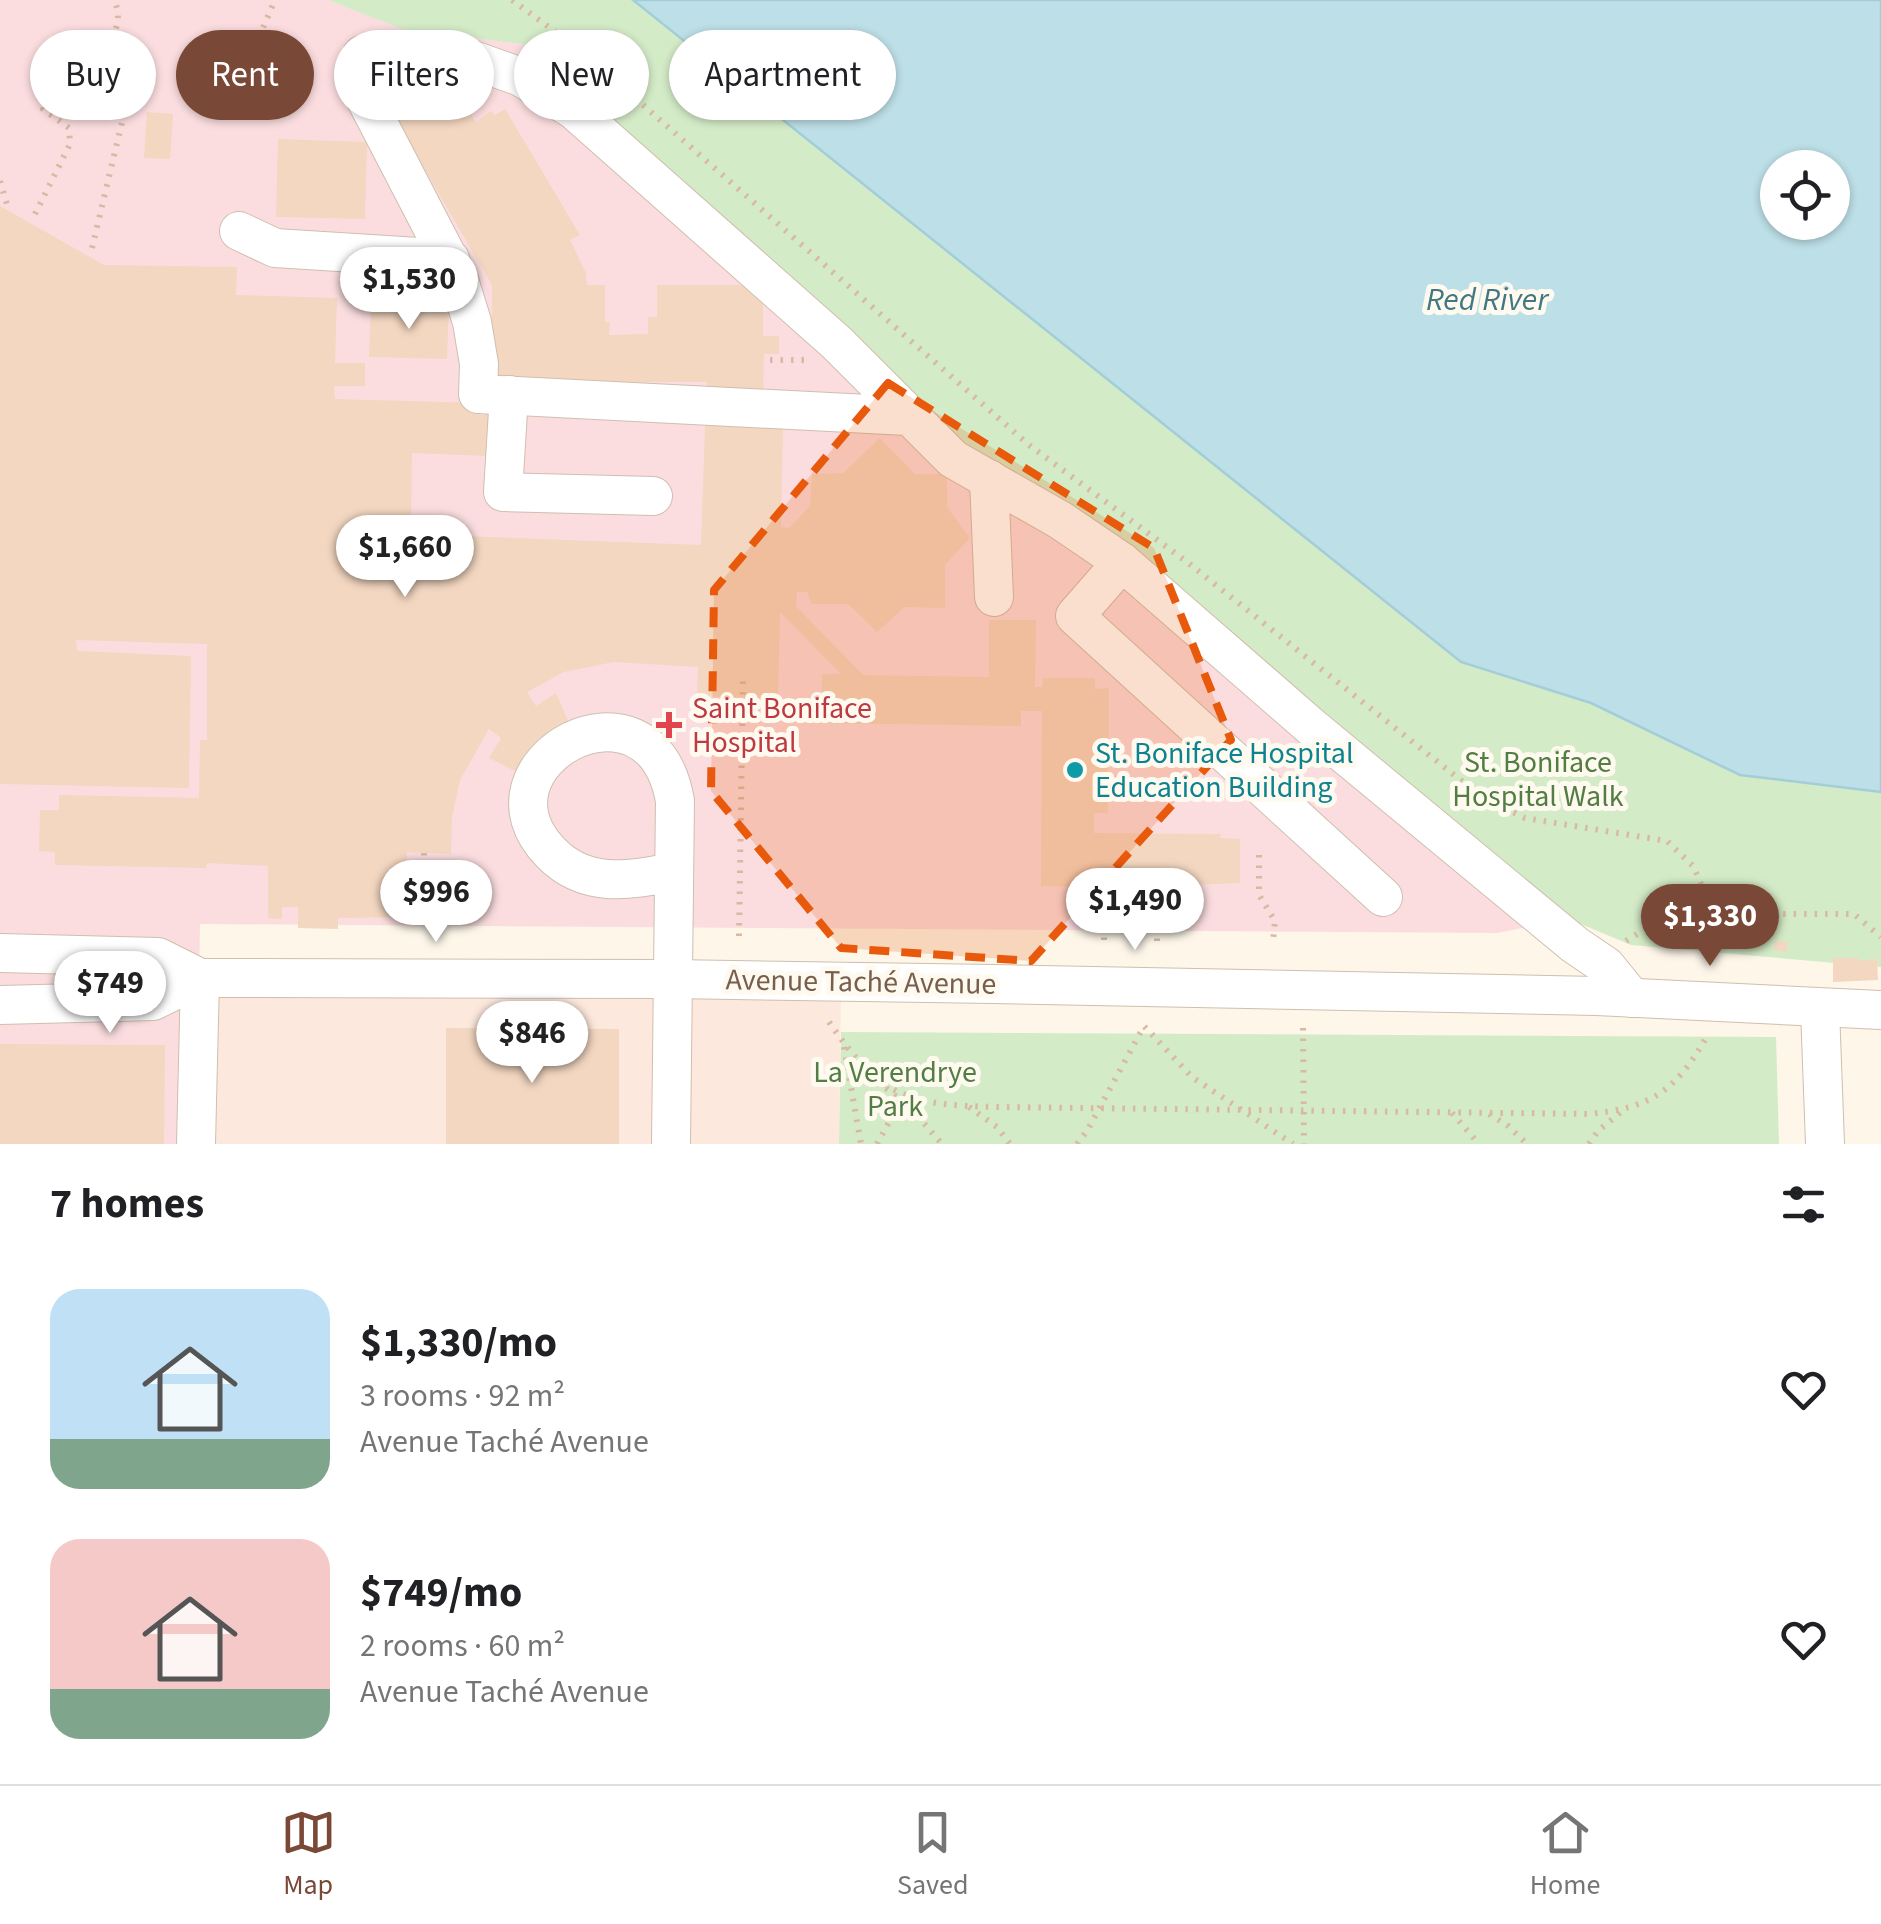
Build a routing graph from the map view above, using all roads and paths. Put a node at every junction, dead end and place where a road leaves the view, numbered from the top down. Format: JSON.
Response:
{"nodes":[{"id":1,"x":114,"y":0,"type":"edge"},
{"id":2,"x":275,"y":0,"type":"edge"},
{"id":3,"x":512,"y":0,"type":"edge"},
{"id":4,"x":261,"y":30,"type":"edge"},
{"id":5,"x":123,"y":120,"type":"edge"},
{"id":6,"x":0,"y":181,"type":"edge"},
{"id":7,"x":9,"y":211,"type":"dead end"},
{"id":8,"x":35,"y":214,"type":"dead end"},
{"id":9,"x":239,"y":231,"type":"dead end"},
{"id":10,"x":92,"y":248,"type":"dead end"},
{"id":11,"x":450,"y":259,"type":"junction"},
{"id":12,"x":509,"y":396,"type":"junction"},
{"id":13,"x":907,"y":416,"type":"junction"},
{"id":14,"x":990,"y":480,"type":"junction"},
{"id":15,"x":652,"y":496,"type":"dead end"},
{"id":16,"x":1122,"y":562,"type":"junction"},
{"id":17,"x":994,"y":597,"type":"dead end"},
{"id":18,"x":743,"y":678,"type":"dead end"},
{"id":19,"x":424,"y":853,"type":"dead end"},
{"id":20,"x":1258,"y":855,"type":"dead end"},
{"id":21,"x":409,"y":862,"type":"dead end"},
{"id":22,"x":672,"y":872,"type":"junction"},
{"id":23,"x":424,"y":879,"type":"junction"},
{"id":24,"x":474,"y":880,"type":"dead end"},
{"id":25,"x":1706,"y":895,"type":"junction"},
{"id":26,"x":1383,"y":897,"type":"dead end"},
{"id":27,"x":739,"y":936,"type":"dead end"},
{"id":28,"x":1881,"y":937,"type":"edge"},
{"id":29,"x":1104,"y":940,"type":"dead end"},
{"id":30,"x":1157,"y":941,"type":"dead end"},
{"id":31,"x":1273,"y":941,"type":"dead end"},
{"id":32,"x":0,"y":953,"type":"edge"},
{"id":33,"x":1606,"y":966,"type":"junction"},
{"id":34,"x":200,"y":978,"type":"junction"},
{"id":35,"x":672,"y":979,"type":"junction"},
{"id":36,"x":1632,"y":998,"type":"junction"},
{"id":37,"x":0,"y":1004,"type":"edge"},
{"id":38,"x":1820,"y":1009,"type":"junction"},
{"id":39,"x":1881,"y":1010,"type":"edge"},
{"id":40,"x":829,"y":1022,"type":"dead end"},
{"id":41,"x":1302,"y":1028,"type":"dead end"},
{"id":42,"x":1710,"y":1031,"type":"dead end"},
{"id":43,"x":843,"y":1043,"type":"junction"},
{"id":44,"x":881,"y":1084,"type":"junction"},
{"id":45,"x":916,"y":1098,"type":"junction"},
{"id":46,"x":906,"y":1106,"type":"junction"},
{"id":47,"x":968,"y":1106,"type":"junction"},
{"id":48,"x":1100,"y":1108,"type":"junction"},
{"id":49,"x":1238,"y":1110,"type":"junction"},
{"id":50,"x":1304,"y":1110,"type":"junction"},
{"id":51,"x":1623,"y":1111,"type":"junction"},
{"id":52,"x":1451,"y":1112,"type":"junction"},
{"id":53,"x":1488,"y":1113,"type":"junction"},
{"id":54,"x":196,"y":1144,"type":"edge"},
{"id":55,"x":671,"y":1144,"type":"edge"},
{"id":56,"x":861,"y":1144,"type":"edge"},
{"id":57,"x":876,"y":1144,"type":"edge"},
{"id":58,"x":942,"y":1144,"type":"edge"},
{"id":59,"x":1010,"y":1144,"type":"edge"},
{"id":60,"x":1077,"y":1144,"type":"edge"},
{"id":61,"x":1294,"y":1144,"type":"edge"},
{"id":62,"x":1304,"y":1144,"type":"edge"},
{"id":63,"x":1479,"y":1144,"type":"edge"},
{"id":64,"x":1527,"y":1144,"type":"edge"},
{"id":65,"x":1589,"y":1144,"type":"edge"},
{"id":66,"x":1825,"y":1144,"type":"edge"}],
"edges":[{"from":1,"to":8,"type":"path"},
{"from":2,"to":4,"type":"path"},
{"from":3,"to":25,"type":"path"},
{"from":5,"to":10,"type":"path"},
{"from":6,"to":7,"type":"path"},
{"from":9,"to":11,"type":"street"},
{"from":11,"to":12,"type":"street"},
{"from":11,"to":13,"type":"street"},
{"from":12,"to":13,"type":"street"},
{"from":12,"to":15,"type":"street"},
{"from":13,"to":14,"type":"street"},
{"from":14,"to":16,"type":"street"},
{"from":14,"to":17,"type":"street"},
{"from":16,"to":26,"type":"street"},
{"from":16,"to":33,"type":"street"},
{"from":18,"to":27,"type":"path"},
{"from":19,"to":23,"type":"path"},
{"from":20,"to":31,"type":"path"},
{"from":21,"to":23,"type":"path"},
{"from":22,"to":22,"type":"street"},
{"from":22,"to":35,"type":"street"},
{"from":23,"to":24,"type":"path"},
{"from":25,"to":28,"type":"path"},
{"from":25,"to":33,"type":"path"},
{"from":29,"to":30,"type":"path"},
{"from":32,"to":34,"type":"street","name":"Avenue Taché Avenue"},
{"from":33,"to":36,"type":"street"},
{"from":34,"to":35,"type":"street","name":"Avenue Taché Avenue"},
{"from":34,"to":37,"type":"street","name":"Avenue Taché Avenue"},
{"from":34,"to":54,"type":"street"},
{"from":35,"to":36,"type":"street","name":"Avenue Taché Avenue"},
{"from":35,"to":55,"type":"street"},
{"from":36,"to":38,"type":"street","name":"Avenue Taché Avenue"},
{"from":38,"to":39,"type":"street","name":"Avenue Taché Avenue"},
{"from":38,"to":66,"type":"street"},
{"from":40,"to":43,"type":"path"},
{"from":41,"to":50,"type":"path"},
{"from":42,"to":51,"type":"path"},
{"from":43,"to":44,"type":"path"},
{"from":43,"to":56,"type":"path"},
{"from":44,"to":45,"type":"path"},
{"from":44,"to":46,"type":"path"},
{"from":45,"to":46,"type":"path"},
{"from":45,"to":47,"type":"path"},
{"from":46,"to":57,"type":"path"},
{"from":46,"to":58,"type":"path"},
{"from":47,"to":48,"type":"path"},
{"from":47,"to":59,"type":"path"},
{"from":48,"to":49,"type":"path"},
{"from":48,"to":49,"type":"path"},
{"from":48,"to":60,"type":"path"},
{"from":49,"to":50,"type":"path"},
{"from":49,"to":61,"type":"path"},
{"from":50,"to":52,"type":"path"},
{"from":50,"to":62,"type":"path"},
{"from":51,"to":53,"type":"path"},
{"from":51,"to":65,"type":"path"},
{"from":52,"to":53,"type":"path"},
{"from":52,"to":63,"type":"path"},
{"from":53,"to":64,"type":"path"}]}
